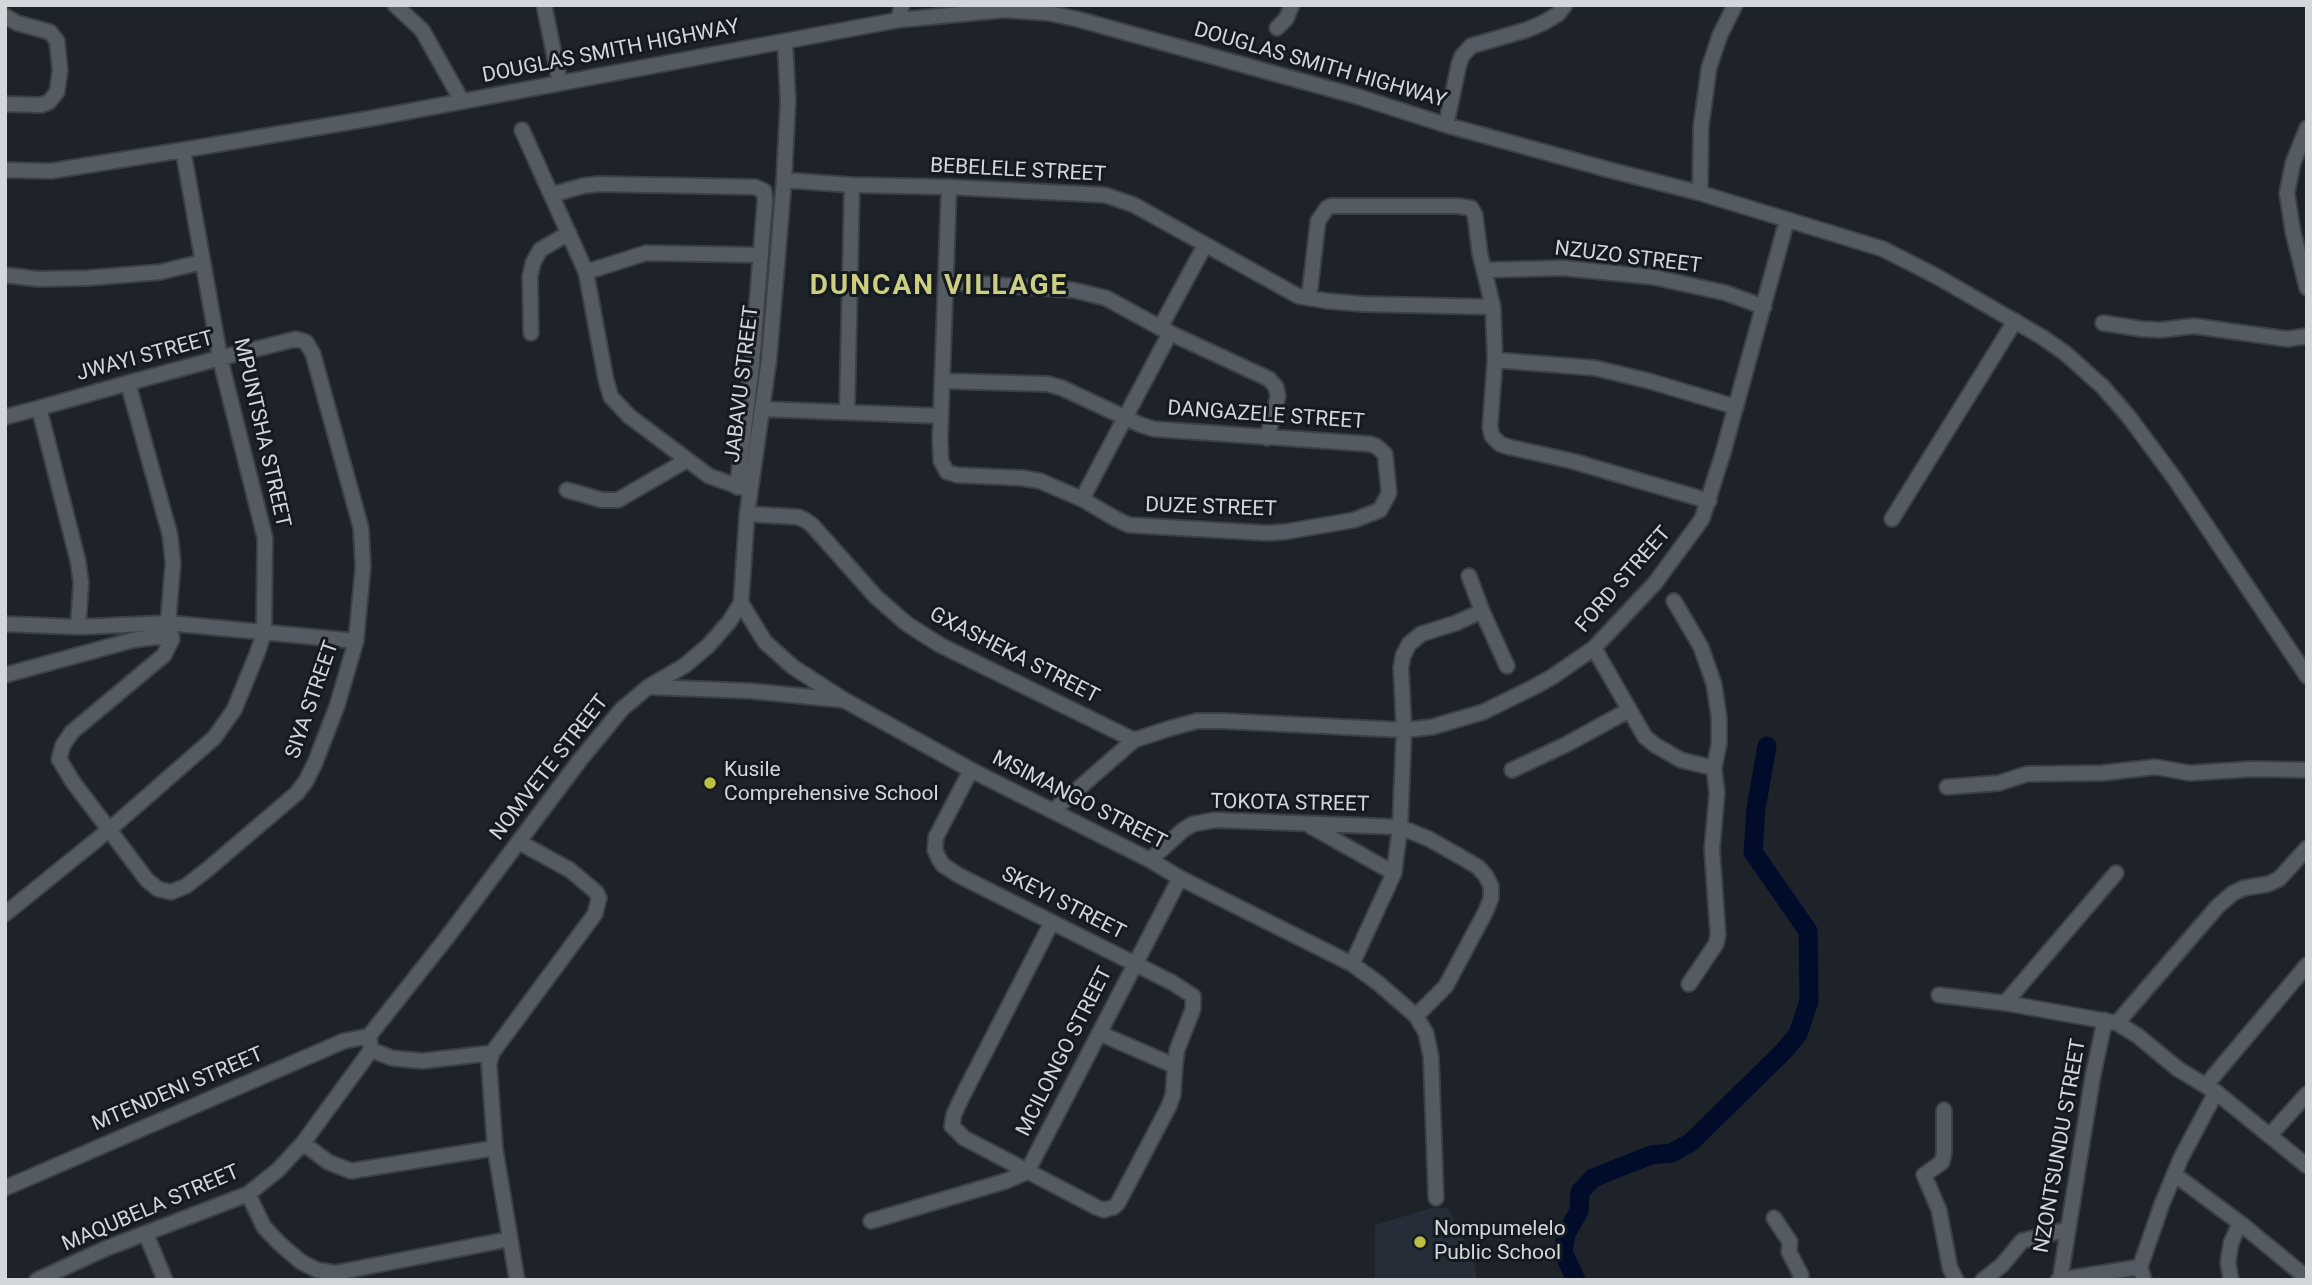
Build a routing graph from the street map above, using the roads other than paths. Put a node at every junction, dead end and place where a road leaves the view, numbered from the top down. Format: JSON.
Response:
{"nodes":[{"id":1,"x":395,"y":5,"type":"edge"},
{"id":2,"x":544,"y":5,"type":"edge"},
{"id":3,"x":902,"y":5,"type":"edge"},
{"id":4,"x":1292,"y":5,"type":"edge"},
{"id":5,"x":1565,"y":5,"type":"edge"},
{"id":6,"x":1735,"y":5,"type":"edge"},
{"id":7,"x":5,"y":16,"type":"edge"},
{"id":8,"x":898,"y":20,"type":"junction"},
{"id":9,"x":1277,"y":28,"type":"dead end"},
{"id":10,"x":785,"y":41,"type":"junction"},
{"id":11,"x":559,"y":83,"type":"junction"},
{"id":12,"x":461,"y":101,"type":"junction"},
{"id":13,"x":5,"y":104,"type":"edge"},
{"id":14,"x":1446,"y":125,"type":"junction"},
{"id":15,"x":2307,"y":128,"type":"edge"},
{"id":16,"x":522,"y":130,"type":"dead end"},
{"id":17,"x":183,"y":150,"type":"junction"},
{"id":18,"x":5,"y":170,"type":"edge"},
{"id":19,"x":784,"y":180,"type":"junction"},
{"id":20,"x":852,"y":185,"type":"junction"},
{"id":21,"x":950,"y":187,"type":"junction"},
{"id":22,"x":1700,"y":193,"type":"junction"},
{"id":23,"x":551,"y":195,"type":"junction"},
{"id":24,"x":1787,"y":220,"type":"junction"},
{"id":25,"x":569,"y":233,"type":"junction"},
{"id":26,"x":1205,"y":246,"type":"junction"},
{"id":27,"x":761,"y":255,"type":"junction"},
{"id":28,"x":202,"y":262,"type":"junction"},
{"id":29,"x":1485,"y":270,"type":"junction"},
{"id":30,"x":586,"y":272,"type":"junction"},
{"id":31,"x":5,"y":275,"type":"edge"},
{"id":32,"x":947,"y":282,"type":"junction"},
{"id":33,"x":2307,"y":288,"type":"edge"},
{"id":34,"x":1309,"y":298,"type":"junction"},
{"id":35,"x":1493,"y":307,"type":"junction"},
{"id":36,"x":1764,"y":307,"type":"junction"},
{"id":37,"x":2011,"y":319,"type":"junction"},
{"id":38,"x":2103,"y":323,"type":"dead end"},
{"id":39,"x":1165,"y":331,"type":"junction"},
{"id":40,"x":531,"y":333,"type":"dead end"},
{"id":41,"x":2307,"y":336,"type":"edge"},
{"id":42,"x":296,"y":339,"type":"joint"},
{"id":43,"x":220,"y":358,"type":"junction"},
{"id":44,"x":1494,"y":360,"type":"junction"},
{"id":45,"x":943,"y":381,"type":"junction"},
{"id":46,"x":128,"y":383,"type":"junction"},
{"id":47,"x":1736,"y":407,"type":"junction"},
{"id":48,"x":39,"y":408,"type":"junction"},
{"id":49,"x":762,"y":409,"type":"junction"},
{"id":50,"x":847,"y":412,"type":"junction"},
{"id":51,"x":941,"y":416,"type":"junction"},
{"id":52,"x":5,"y":417,"type":"edge"},
{"id":53,"x":1125,"y":419,"type":"junction"},
{"id":54,"x":1267,"y":438,"type":"junction"},
{"id":55,"x":687,"y":460,"type":"junction"},
{"id":56,"x":744,"y":488,"type":"junction"},
{"id":57,"x":567,"y":490,"type":"dead end"},
{"id":58,"x":1389,"y":493,"type":"joint"},
{"id":59,"x":1082,"y":499,"type":"junction"},
{"id":60,"x":1709,"y":501,"type":"junction"},
{"id":61,"x":747,"y":514,"type":"junction"},
{"id":62,"x":1892,"y":519,"type":"dead end"},
{"id":63,"x":1469,"y":576,"type":"dead end"},
{"id":64,"x":1674,"y":601,"type":"dead end"},
{"id":65,"x":741,"y":603,"type":"junction"},
{"id":66,"x":1482,"y":611,"type":"junction"},
{"id":67,"x":168,"y":622,"type":"junction"},
{"id":68,"x":5,"y":624,"type":"edge"},
{"id":69,"x":78,"y":627,"type":"junction"},
{"id":70,"x":264,"y":633,"type":"junction"},
{"id":71,"x":172,"y":639,"type":"junction"},
{"id":72,"x":356,"y":641,"type":"junction"},
{"id":73,"x":1594,"y":648,"type":"junction"},
{"id":74,"x":1507,"y":666,"type":"dead end"},
{"id":75,"x":5,"y":675,"type":"edge"},
{"id":76,"x":2307,"y":676,"type":"edge"},
{"id":77,"x":648,"y":687,"type":"junction"},
{"id":78,"x":844,"y":700,"type":"junction"},
{"id":79,"x":1629,"y":710,"type":"junction"},
{"id":80,"x":1404,"y":730,"type":"junction"},
{"id":81,"x":1134,"y":740,"type":"junction"},
{"id":82,"x":1714,"y":768,"type":"junction"},
{"id":83,"x":971,"y":770,"type":"junction"},
{"id":84,"x":1512,"y":770,"type":"dead end"},
{"id":85,"x":2307,"y":770,"type":"edge"},
{"id":86,"x":1947,"y":787,"type":"dead end"},
{"id":87,"x":1054,"y":810,"type":"junction"},
{"id":88,"x":1307,"y":824,"type":"junction"},
{"id":89,"x":1400,"y":827,"type":"junction"},
{"id":90,"x":110,"y":829,"type":"junction"},
{"id":91,"x":519,"y":842,"type":"junction"},
{"id":92,"x":2307,"y":848,"type":"edge"},
{"id":93,"x":1150,"y":860,"type":"junction"},
{"id":94,"x":1394,"y":873,"type":"junction"},
{"id":95,"x":2116,"y":873,"type":"dead end"},
{"id":96,"x":1180,"y":878,"type":"junction"},
{"id":97,"x":5,"y":914,"type":"edge"},
{"id":98,"x":1052,"y":922,"type":"junction"},
{"id":99,"x":1352,"y":964,"type":"junction"},
{"id":100,"x":1134,"y":965,"type":"junction"},
{"id":101,"x":2307,"y":965,"type":"edge"},
{"id":102,"x":1689,"y":984,"type":"dead end"},
{"id":103,"x":1939,"y":995,"type":"dead end"},
{"id":104,"x":2005,"y":1003,"type":"junction"},
{"id":105,"x":1416,"y":1016,"type":"junction"},
{"id":106,"x":2111,"y":1021,"type":"junction"},
{"id":107,"x":1100,"y":1033,"type":"junction"},
{"id":108,"x":370,"y":1043,"type":"junction"},
{"id":109,"x":492,"y":1052,"type":"junction"},
{"id":110,"x":1175,"y":1066,"type":"junction"},
{"id":111,"x":2211,"y":1089,"type":"junction"},
{"id":112,"x":2306,"y":1095,"type":"edge"},
{"id":113,"x":1944,"y":1110,"type":"dead end"},
{"id":114,"x":2270,"y":1135,"type":"junction"},
{"id":115,"x":303,"y":1143,"type":"junction"},
{"id":116,"x":495,"y":1148,"type":"junction"},
{"id":117,"x":2307,"y":1166,"type":"edge"},
{"id":118,"x":1027,"y":1172,"type":"junction"},
{"id":119,"x":2174,"y":1174,"type":"junction"},
{"id":120,"x":5,"y":1188,"type":"edge"},
{"id":121,"x":248,"y":1194,"type":"junction"},
{"id":122,"x":1436,"y":1198,"type":"dead end"},
{"id":123,"x":1774,"y":1218,"type":"dead end"},
{"id":124,"x":871,"y":1221,"type":"dead end"},
{"id":125,"x":2240,"y":1223,"type":"junction"},
{"id":126,"x":2068,"y":1229,"type":"junction"},
{"id":127,"x":146,"y":1234,"type":"junction"},
{"id":128,"x":510,"y":1239,"type":"junction"},
{"id":129,"x":2142,"y":1273,"type":"edge"},
{"id":130,"x":2307,"y":1278,"type":"edge"},
{"id":131,"x":2059,"y":1279,"type":"edge"},
{"id":132,"x":37,"y":1280,"type":"edge"},
{"id":133,"x":165,"y":1280,"type":"edge"},
{"id":134,"x":517,"y":1280,"type":"edge"},
{"id":135,"x":1800,"y":1280,"type":"edge"},
{"id":136,"x":1956,"y":1280,"type":"edge"},
{"id":137,"x":1983,"y":1280,"type":"edge"},
{"id":138,"x":2231,"y":1280,"type":"edge"}],
"edges":[{"from":1,"to":12,"type":"street"},
{"from":2,"to":11,"type":"street"},
{"from":3,"to":8,"type":"street"},
{"from":4,"to":9,"type":"street"},
{"from":5,"to":14,"type":"street"},
{"from":6,"to":22,"type":"street"},
{"from":7,"to":13,"type":"street"},
{"from":8,"to":10,"type":"street","name":"DOUGLAS SMITH HIGHWAY"},
{"from":8,"to":14,"type":"street","name":"DOUGLAS SMITH HIGHWAY"},
{"from":10,"to":11,"type":"street","name":"DOUGLAS SMITH HIGHWAY"},
{"from":10,"to":19,"type":"street","name":"JABAVU STREET"},
{"from":11,"to":12,"type":"street","name":"DOUGLAS SMITH HIGHWAY"},
{"from":12,"to":17,"type":"street","name":"DOUGLAS SMITH HIGHWAY"},
{"from":14,"to":22,"type":"street","name":"DOUGLAS SMITH HIGHWAY"},
{"from":15,"to":33,"type":"street"},
{"from":16,"to":23,"type":"street"},
{"from":17,"to":18,"type":"street","name":"DOUGLAS SMITH HIGHWAY"},
{"from":17,"to":28,"type":"street","name":"MPUNTSHA STREET"},
{"from":19,"to":20,"type":"street","name":"BEBELELE STREET"},
{"from":19,"to":49,"type":"street","name":"JABAVU STREET"},
{"from":20,"to":21,"type":"street","name":"BEBELELE STREET"},
{"from":20,"to":50,"type":"street"},
{"from":21,"to":26,"type":"street","name":"BEBELELE STREET"},
{"from":21,"to":32,"type":"street"},
{"from":22,"to":24,"type":"street","name":"DOUGLAS SMITH HIGHWAY"},
{"from":23,"to":25,"type":"street"},
{"from":23,"to":27,"type":"street"},
{"from":24,"to":36,"type":"street","name":"FORD STREET"},
{"from":24,"to":37,"type":"street","name":"DOUGLAS SMITH HIGHWAY"},
{"from":25,"to":30,"type":"street"},
{"from":25,"to":40,"type":"street"},
{"from":26,"to":34,"type":"street","name":"BEBELELE STREET"},
{"from":26,"to":39,"type":"street"},
{"from":27,"to":30,"type":"street"},
{"from":27,"to":56,"type":"street"},
{"from":28,"to":31,"type":"street"},
{"from":28,"to":43,"type":"street","name":"MPUNTSHA STREET"},
{"from":29,"to":34,"type":"street"},
{"from":29,"to":35,"type":"street"},
{"from":29,"to":36,"type":"street","name":"NZUZO STREET"},
{"from":30,"to":55,"type":"street"},
{"from":32,"to":39,"type":"street"},
{"from":32,"to":45,"type":"street"},
{"from":34,"to":35,"type":"street","name":"BEBELELE STREET"},
{"from":35,"to":44,"type":"street"},
{"from":36,"to":47,"type":"street","name":"FORD STREET"},
{"from":37,"to":62,"type":"street"},
{"from":37,"to":76,"type":"street","name":"DOUGLAS SMITH HIGHWAY"},
{"from":38,"to":41,"type":"street"},
{"from":39,"to":53,"type":"street"},
{"from":39,"to":54,"type":"street"},
{"from":42,"to":43,"type":"street","name":"JWAYI STREET"},
{"from":42,"to":72,"type":"street","name":"SIYA STREET"},
{"from":43,"to":46,"type":"street","name":"JWAYI STREET"},
{"from":43,"to":70,"type":"street","name":"MPUNTSHA STREET"},
{"from":44,"to":47,"type":"street"},
{"from":44,"to":60,"type":"street"},
{"from":45,"to":51,"type":"street"},
{"from":45,"to":53,"type":"street","name":"DANGAZELE STREET"},
{"from":46,"to":48,"type":"street","name":"JWAYI STREET"},
{"from":46,"to":67,"type":"street"},
{"from":47,"to":60,"type":"street","name":"FORD STREET"},
{"from":48,"to":52,"type":"street","name":"JWAYI STREET"},
{"from":48,"to":69,"type":"street"},
{"from":49,"to":50,"type":"street"},
{"from":49,"to":56,"type":"street","name":"JABAVU STREET"},
{"from":50,"to":51,"type":"street"},
{"from":51,"to":59,"type":"street","name":"DUZE STREET"},
{"from":53,"to":54,"type":"street","name":"DANGAZELE STREET"},
{"from":53,"to":59,"type":"street"},
{"from":54,"to":58,"type":"street","name":"DANGAZELE STREET"},
{"from":55,"to":56,"type":"street"},
{"from":55,"to":57,"type":"street"},
{"from":56,"to":61,"type":"street","name":"JABAVU STREET"},
{"from":58,"to":59,"type":"street","name":"DUZE STREET"},
{"from":60,"to":73,"type":"street","name":"FORD STREET"},
{"from":61,"to":65,"type":"street","name":"JABAVU STREET"},
{"from":61,"to":81,"type":"street","name":"GXASHEKA STREET"},
{"from":63,"to":66,"type":"street"},
{"from":64,"to":82,"type":"street"},
{"from":65,"to":77,"type":"street"},
{"from":65,"to":78,"type":"street","name":"MSIMANGO STREET"},
{"from":66,"to":74,"type":"street"},
{"from":66,"to":80,"type":"street"},
{"from":67,"to":69,"type":"street"},
{"from":67,"to":70,"type":"street"},
{"from":67,"to":71,"type":"street"},
{"from":68,"to":69,"type":"street"},
{"from":70,"to":72,"type":"street"},
{"from":70,"to":90,"type":"street","name":"MPUNTSHA STREET"},
{"from":71,"to":75,"type":"street"},
{"from":71,"to":90,"type":"street"},
{"from":72,"to":90,"type":"street","name":"SIYA STREET"},
{"from":73,"to":79,"type":"street"},
{"from":73,"to":80,"type":"street","name":"FORD STREET"},
{"from":77,"to":78,"type":"street"},
{"from":77,"to":91,"type":"street","name":"NOMVETE STREET"},
{"from":78,"to":83,"type":"street","name":"MSIMANGO STREET"},
{"from":79,"to":82,"type":"street"},
{"from":79,"to":84,"type":"street"},
{"from":80,"to":81,"type":"street","name":"FORD STREET"},
{"from":80,"to":89,"type":"street"},
{"from":81,"to":87,"type":"street","name":"FORD STREET"},
{"from":82,"to":102,"type":"street"},
{"from":83,"to":87,"type":"street","name":"MSIMANGO STREET"},
{"from":83,"to":98,"type":"street","name":"SKEYI STREET"},
{"from":85,"to":86,"type":"street"},
{"from":87,"to":93,"type":"street","name":"MSIMANGO STREET"},
{"from":88,"to":89,"type":"street","name":"TOKOTA STREET"},
{"from":88,"to":93,"type":"street","name":"TOKOTA STREET"},
{"from":88,"to":94,"type":"street"},
{"from":89,"to":94,"type":"street"},
{"from":89,"to":105,"type":"street"},
{"from":90,"to":97,"type":"street","name":"MPUNTSHA STREET"},
{"from":91,"to":108,"type":"street","name":"NOMVETE STREET"},
{"from":91,"to":109,"type":"street"},
{"from":92,"to":106,"type":"street"},
{"from":93,"to":96,"type":"street","name":"MSIMANGO STREET"},
{"from":94,"to":99,"type":"street"},
{"from":95,"to":104,"type":"street"},
{"from":96,"to":99,"type":"street","name":"MSIMANGO STREET"},
{"from":96,"to":100,"type":"street","name":"MCILONGO STREET"},
{"from":98,"to":100,"type":"street","name":"SKEYI STREET"},
{"from":98,"to":118,"type":"street"},
{"from":99,"to":105,"type":"street","name":"MSIMANGO STREET"},
{"from":100,"to":107,"type":"street","name":"MCILONGO STREET"},
{"from":100,"to":110,"type":"street","name":"SKEYI STREET"},
{"from":101,"to":111,"type":"street"},
{"from":103,"to":104,"type":"street"},
{"from":104,"to":106,"type":"street"},
{"from":105,"to":122,"type":"street"},
{"from":106,"to":111,"type":"street"},
{"from":106,"to":126,"type":"street","name":"NZONTSUNDU STREET"},
{"from":107,"to":110,"type":"street"},
{"from":107,"to":118,"type":"street","name":"MCILONGO STREET"},
{"from":108,"to":109,"type":"street"},
{"from":108,"to":115,"type":"street","name":"MAQUBELA STREET"},
{"from":108,"to":120,"type":"street","name":"MTENDENI STREET"},
{"from":109,"to":116,"type":"street"},
{"from":110,"to":118,"type":"street"},
{"from":111,"to":114,"type":"street"},
{"from":111,"to":119,"type":"street"},
{"from":112,"to":114,"type":"street"},
{"from":113,"to":136,"type":"street"},
{"from":114,"to":117,"type":"street"},
{"from":115,"to":116,"type":"street"},
{"from":115,"to":121,"type":"street","name":"MAQUBELA STREET"},
{"from":116,"to":128,"type":"street"},
{"from":118,"to":124,"type":"street"},
{"from":119,"to":125,"type":"street"},
{"from":119,"to":129,"type":"street"},
{"from":121,"to":127,"type":"street","name":"MAQUBELA STREET"},
{"from":121,"to":128,"type":"street"},
{"from":123,"to":135,"type":"street"},
{"from":125,"to":130,"type":"street"},
{"from":125,"to":138,"type":"street"},
{"from":126,"to":131,"type":"street","name":"NZONTSUNDU STREET"},
{"from":126,"to":137,"type":"street"},
{"from":127,"to":132,"type":"street","name":"MAQUBELA STREET"},
{"from":127,"to":133,"type":"street"},
{"from":128,"to":134,"type":"street"},
{"from":129,"to":131,"type":"street"}]}
